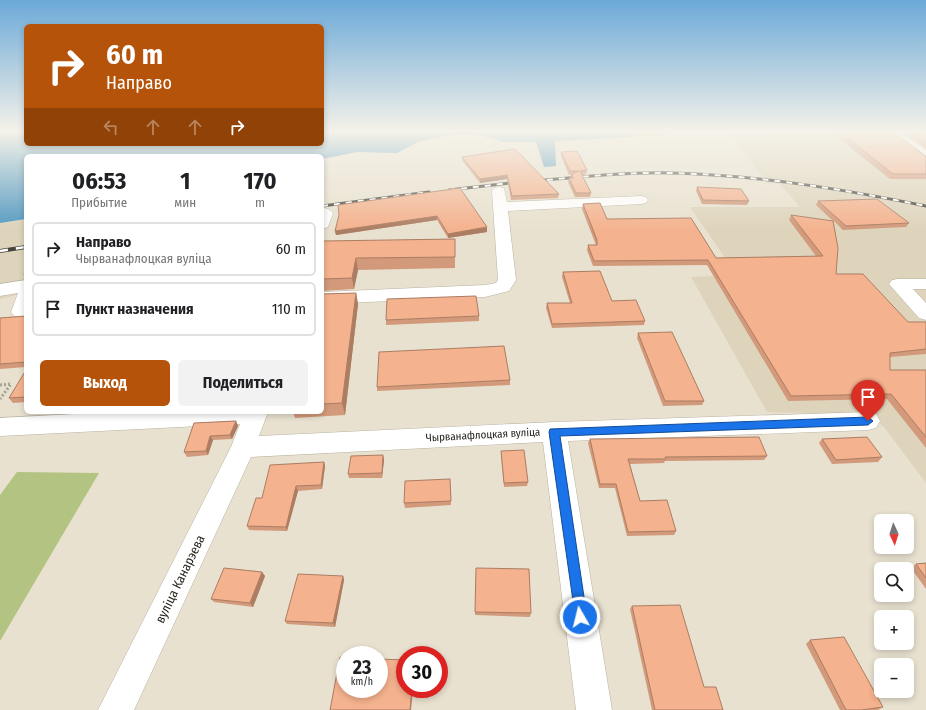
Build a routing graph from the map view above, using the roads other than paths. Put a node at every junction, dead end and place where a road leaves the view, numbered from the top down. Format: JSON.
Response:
{"nodes":[{"id":1,"x":641,"y":200,"type":"dead end"},
{"id":2,"x":926,"y":284,"type":"edge"},
{"id":3,"x":24,"y":286,"type":"edge"},
{"id":4,"x":0,"y":290,"type":"edge"},
{"id":5,"x":324,"y":298,"type":"edge"},
{"id":6,"x":926,"y":314,"type":"edge"},
{"id":7,"x":240,"y":414,"type":"edge"},
{"id":8,"x":256,"y":414,"type":"edge"},
{"id":9,"x":868,"y":421,"type":"dead end"},
{"id":10,"x":2,"y":429,"type":"edge"},
{"id":11,"x":554,"y":432,"type":"junction"},
{"id":12,"x":243,"y":447,"type":"junction"},
{"id":13,"x":116,"y":710,"type":"edge"},
{"id":14,"x":594,"y":710,"type":"edge"}],
"edges":[{"from":1,"to":5,"type":"street"},
{"from":2,"to":6,"type":"street"},
{"from":3,"to":4,"type":"street"},
{"from":7,"to":10,"type":"street"},
{"from":8,"to":12,"type":"street","name":"вуліца Канарэева"},
{"from":9,"to":11,"type":"street","name":"Чырванафлоцкая вуліца"},
{"from":11,"to":12,"type":"street","name":"Чырванафлоцкая вуліца"},
{"from":11,"to":14,"type":"street"},
{"from":12,"to":13,"type":"street","name":"вуліца Канарэева"}]}
